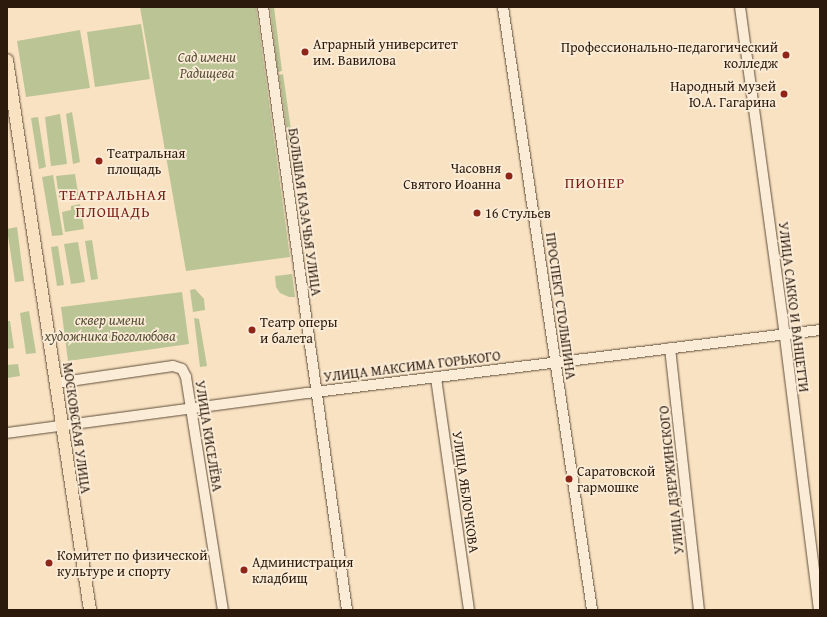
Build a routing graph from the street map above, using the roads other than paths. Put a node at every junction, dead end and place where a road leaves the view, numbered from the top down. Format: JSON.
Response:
{"nodes":[{"id":1,"x":263,"y":7,"type":"edge"},
{"id":2,"x":503,"y":7,"type":"edge"},
{"id":3,"x":740,"y":7,"type":"edge"},
{"id":4,"x":7,"y":60,"type":"edge"},
{"id":5,"x":820,"y":330,"type":"edge"},
{"id":6,"x":784,"y":334,"type":"junction"},
{"id":7,"x":670,"y":348,"type":"junction"},
{"id":8,"x":556,"y":363,"type":"junction"},
{"id":9,"x":436,"y":378,"type":"junction"},
{"id":10,"x":56,"y":383,"type":"junction"},
{"id":11,"x":317,"y":392,"type":"junction"},
{"id":12,"x":191,"y":409,"type":"junction"},
{"id":13,"x":62,"y":425,"type":"junction"},
{"id":14,"x":7,"y":433,"type":"edge"},
{"id":15,"x":90,"y":610,"type":"edge"},
{"id":16,"x":223,"y":610,"type":"edge"},
{"id":17,"x":347,"y":610,"type":"edge"},
{"id":18,"x":469,"y":610,"type":"edge"},
{"id":19,"x":592,"y":610,"type":"edge"},
{"id":20,"x":699,"y":610,"type":"edge"},
{"id":21,"x":819,"y":610,"type":"edge"}],
"edges":[{"from":1,"to":11,"type":"street","name":"БОЛЬШАЯ КАЗАЧЬЯ УЛИЦА"},
{"from":2,"to":8,"type":"street","name":"ПРОСПЕКТ СТОЛЫПИНА"},
{"from":3,"to":6,"type":"street","name":"УЛИЦА САККО И ВАНЦЕТТИ"},
{"from":4,"to":10,"type":"main road","name":"МОСКОВСКАЯ УЛИЦА"},
{"from":5,"to":6,"type":"street","name":"УЛИЦА МАКСИМА ГОРЬКОГО"},
{"from":6,"to":7,"type":"street","name":"УЛИЦА МАКСИМА ГОРЬКОГО"},
{"from":6,"to":21,"type":"street","name":"УЛИЦА САККО И ВАНЦЕТТИ"},
{"from":7,"to":8,"type":"street","name":"УЛИЦА МАКСИМА ГОРЬКОГО"},
{"from":7,"to":20,"type":"street","name":"УЛИЦА ДЗЕРЖИНСКОГО"},
{"from":8,"to":9,"type":"street","name":"УЛИЦА МАКСИМА ГОРЬКОГО"},
{"from":8,"to":19,"type":"street","name":"ПРОСПЕКТ СТОЛЫПИНА"},
{"from":9,"to":11,"type":"street","name":"УЛИЦА МАКСИМА ГОРЬКОГО"},
{"from":9,"to":18,"type":"street","name":"УЛИЦА ЯБЛОЧКОВА"},
{"from":10,"to":12,"type":"street","name":"УЛИЦА КИСЕЛЁВА"},
{"from":10,"to":13,"type":"main road","name":"МОСКОВСКАЯ УЛИЦА"},
{"from":11,"to":12,"type":"street","name":"УЛИЦА МАКСИМА ГОРЬКОГО"},
{"from":11,"to":17,"type":"street","name":"БОЛЬШАЯ КАЗАЧЬЯ УЛИЦА"},
{"from":12,"to":13,"type":"street","name":"УЛИЦА МАКСИМА ГОРЬКОГО"},
{"from":12,"to":16,"type":"street","name":"УЛИЦА КИСЕЛЁВА"},
{"from":13,"to":14,"type":"street","name":"УЛИЦА МАКСИМА ГОРЬКОГО"},
{"from":13,"to":15,"type":"main road","name":"МОСКОВСКАЯ УЛИЦА"}]}
